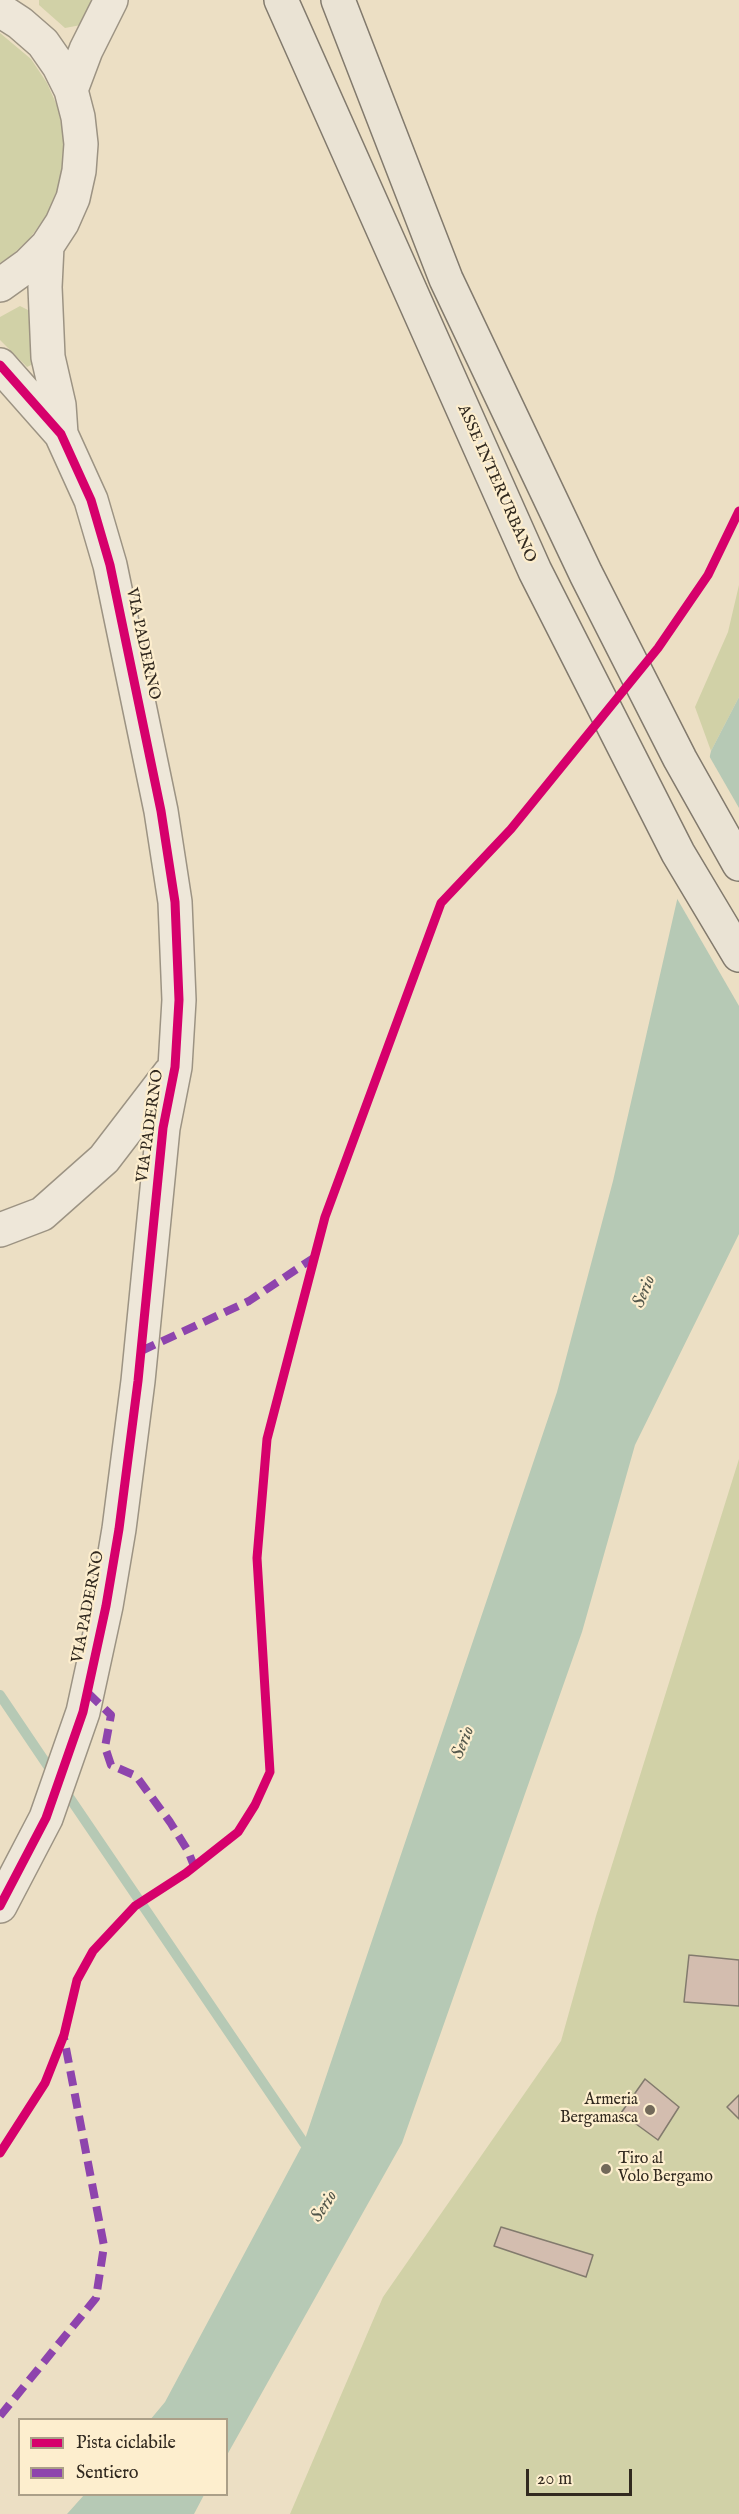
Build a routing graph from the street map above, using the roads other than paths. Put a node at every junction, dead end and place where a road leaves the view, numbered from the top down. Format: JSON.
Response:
{"nodes":[{"id":1,"x":111,"y":0,"type":"edge"},
{"id":2,"x":281,"y":0,"type":"edge"},
{"id":3,"x":338,"y":0,"type":"edge"},
{"id":4,"x":0,"y":10,"type":"edge"},
{"id":5,"x":71,"y":90,"type":"junction"},
{"id":6,"x":47,"y":246,"type":"junction"},
{"id":7,"x":0,"y":285,"type":"edge"},
{"id":8,"x":0,"y":365,"type":"edge"},
{"id":9,"x":61,"y":435,"type":"junction"},
{"id":10,"x":739,"y":864,"type":"edge"},
{"id":11,"x":739,"y":955,"type":"edge"},
{"id":12,"x":175,"y":1067,"type":"junction"},
{"id":13,"x":0,"y":1230,"type":"edge"},
{"id":14,"x":0,"y":1906,"type":"edge"}],
"edges":[{"from":1,"to":5,"type":"street"},
{"from":2,"to":11,"type":"highway","name":"ASSE INTERURBANO"},
{"from":3,"to":10,"type":"highway"},
{"from":4,"to":5,"type":"street","name":"VIA PADERNO"},
{"from":5,"to":6,"type":"street","name":"VIA PADERNO"},
{"from":6,"to":7,"type":"street","name":"VIA PADERNO"},
{"from":6,"to":9,"type":"street","name":"VIA PADERNO"},
{"from":8,"to":9,"type":"street","name":"VIA PADERNO"},
{"from":9,"to":12,"type":"street","name":"VIA PADERNO"},
{"from":12,"to":13,"type":"street"},
{"from":12,"to":14,"type":"street","name":"VIA PADERNO"}]}
